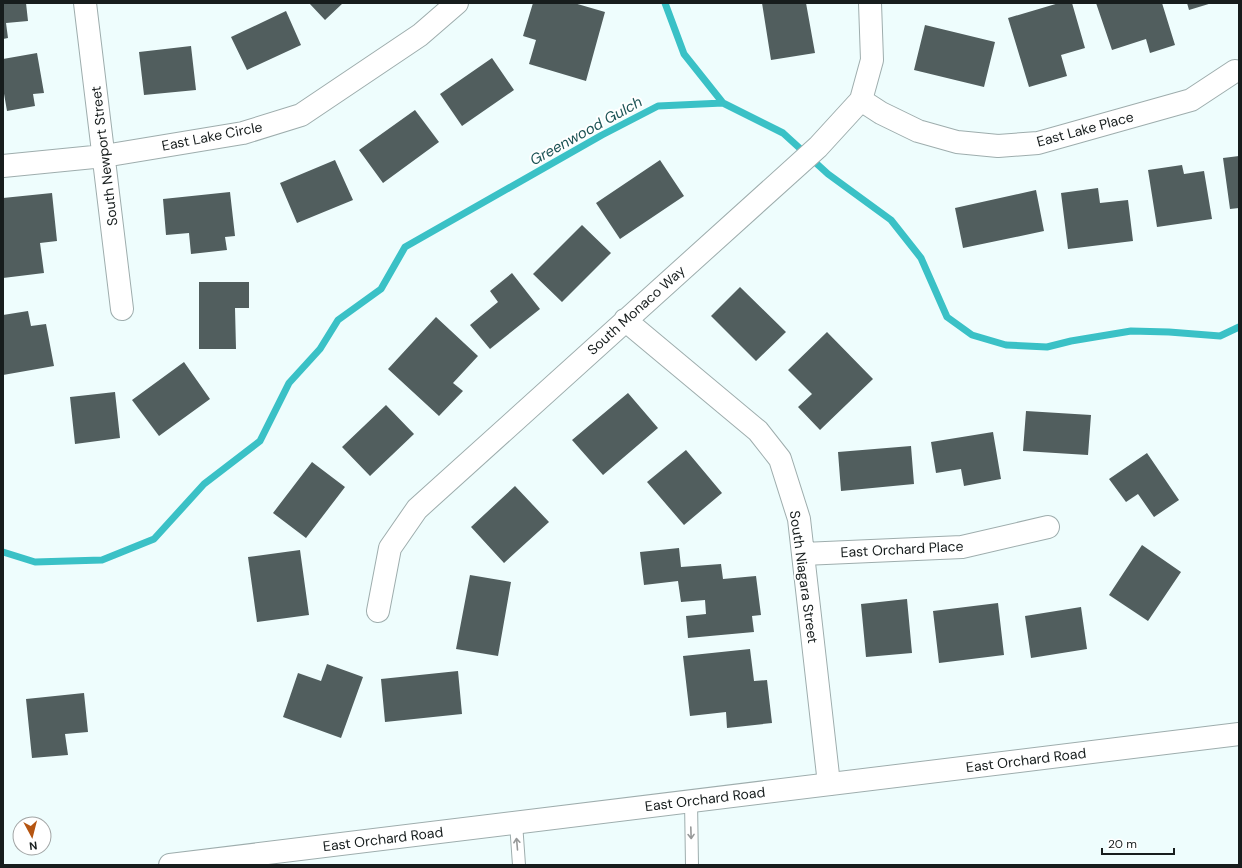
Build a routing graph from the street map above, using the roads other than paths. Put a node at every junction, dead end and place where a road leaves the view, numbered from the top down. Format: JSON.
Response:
{"nodes":[{"id":1,"x":85,"y":3,"type":"edge"},
{"id":2,"x":457,"y":3,"type":"edge"},
{"id":3,"x":870,"y":3,"type":"edge"},
{"id":4,"x":1236,"y":71,"type":"dead end"},
{"id":5,"x":861,"y":100,"type":"junction"},
{"id":6,"x":104,"y":156,"type":"junction"},
{"id":7,"x":3,"y":166,"type":"edge"},
{"id":8,"x":122,"y":309,"type":"dead end"},
{"id":9,"x":625,"y":320,"type":"junction"},
{"id":10,"x":1048,"y":527,"type":"dead end"},
{"id":11,"x":803,"y":554,"type":"junction"},
{"id":12,"x":378,"y":611,"type":"dead end"},
{"id":13,"x":1239,"y":734,"type":"edge"},
{"id":14,"x":829,"y":784,"type":"junction"},
{"id":15,"x":691,"y":801,"type":"junction"},
{"id":16,"x":516,"y":823,"type":"junction"},
{"id":17,"x":170,"y":865,"type":"edge"},
{"id":18,"x":520,"y":865,"type":"edge"},
{"id":19,"x":692,"y":865,"type":"edge"}],
"edges":[{"from":1,"to":6,"type":"street","name":"South Newport Street"},
{"from":2,"to":6,"type":"street","name":"East Lake Circle"},
{"from":3,"to":5,"type":"street","name":"South Monaco Way"},
{"from":4,"to":5,"type":"street","name":"East Lake Place"},
{"from":5,"to":9,"type":"street","name":"South Monaco Way"},
{"from":6,"to":7,"type":"street","name":"East Lake Circle"},
{"from":6,"to":8,"type":"street","name":"South Newport Street"},
{"from":9,"to":11,"type":"street","name":"South Niagara Street"},
{"from":9,"to":12,"type":"street","name":"South Monaco Way"},
{"from":10,"to":11,"type":"street","name":"East Orchard Place"},
{"from":11,"to":14,"type":"street","name":"South Niagara Street"},
{"from":13,"to":14,"type":"street","name":"East Orchard Road"},
{"from":14,"to":15,"type":"street","name":"East Orchard Road"},
{"from":15,"to":16,"type":"street","name":"East Orchard Road"},
{"from":15,"to":19,"type":"lane","one_way":true},
{"from":16,"to":17,"type":"street","name":"East Orchard Road"},
{"from":18,"to":16,"type":"lane","one_way":true}]}
